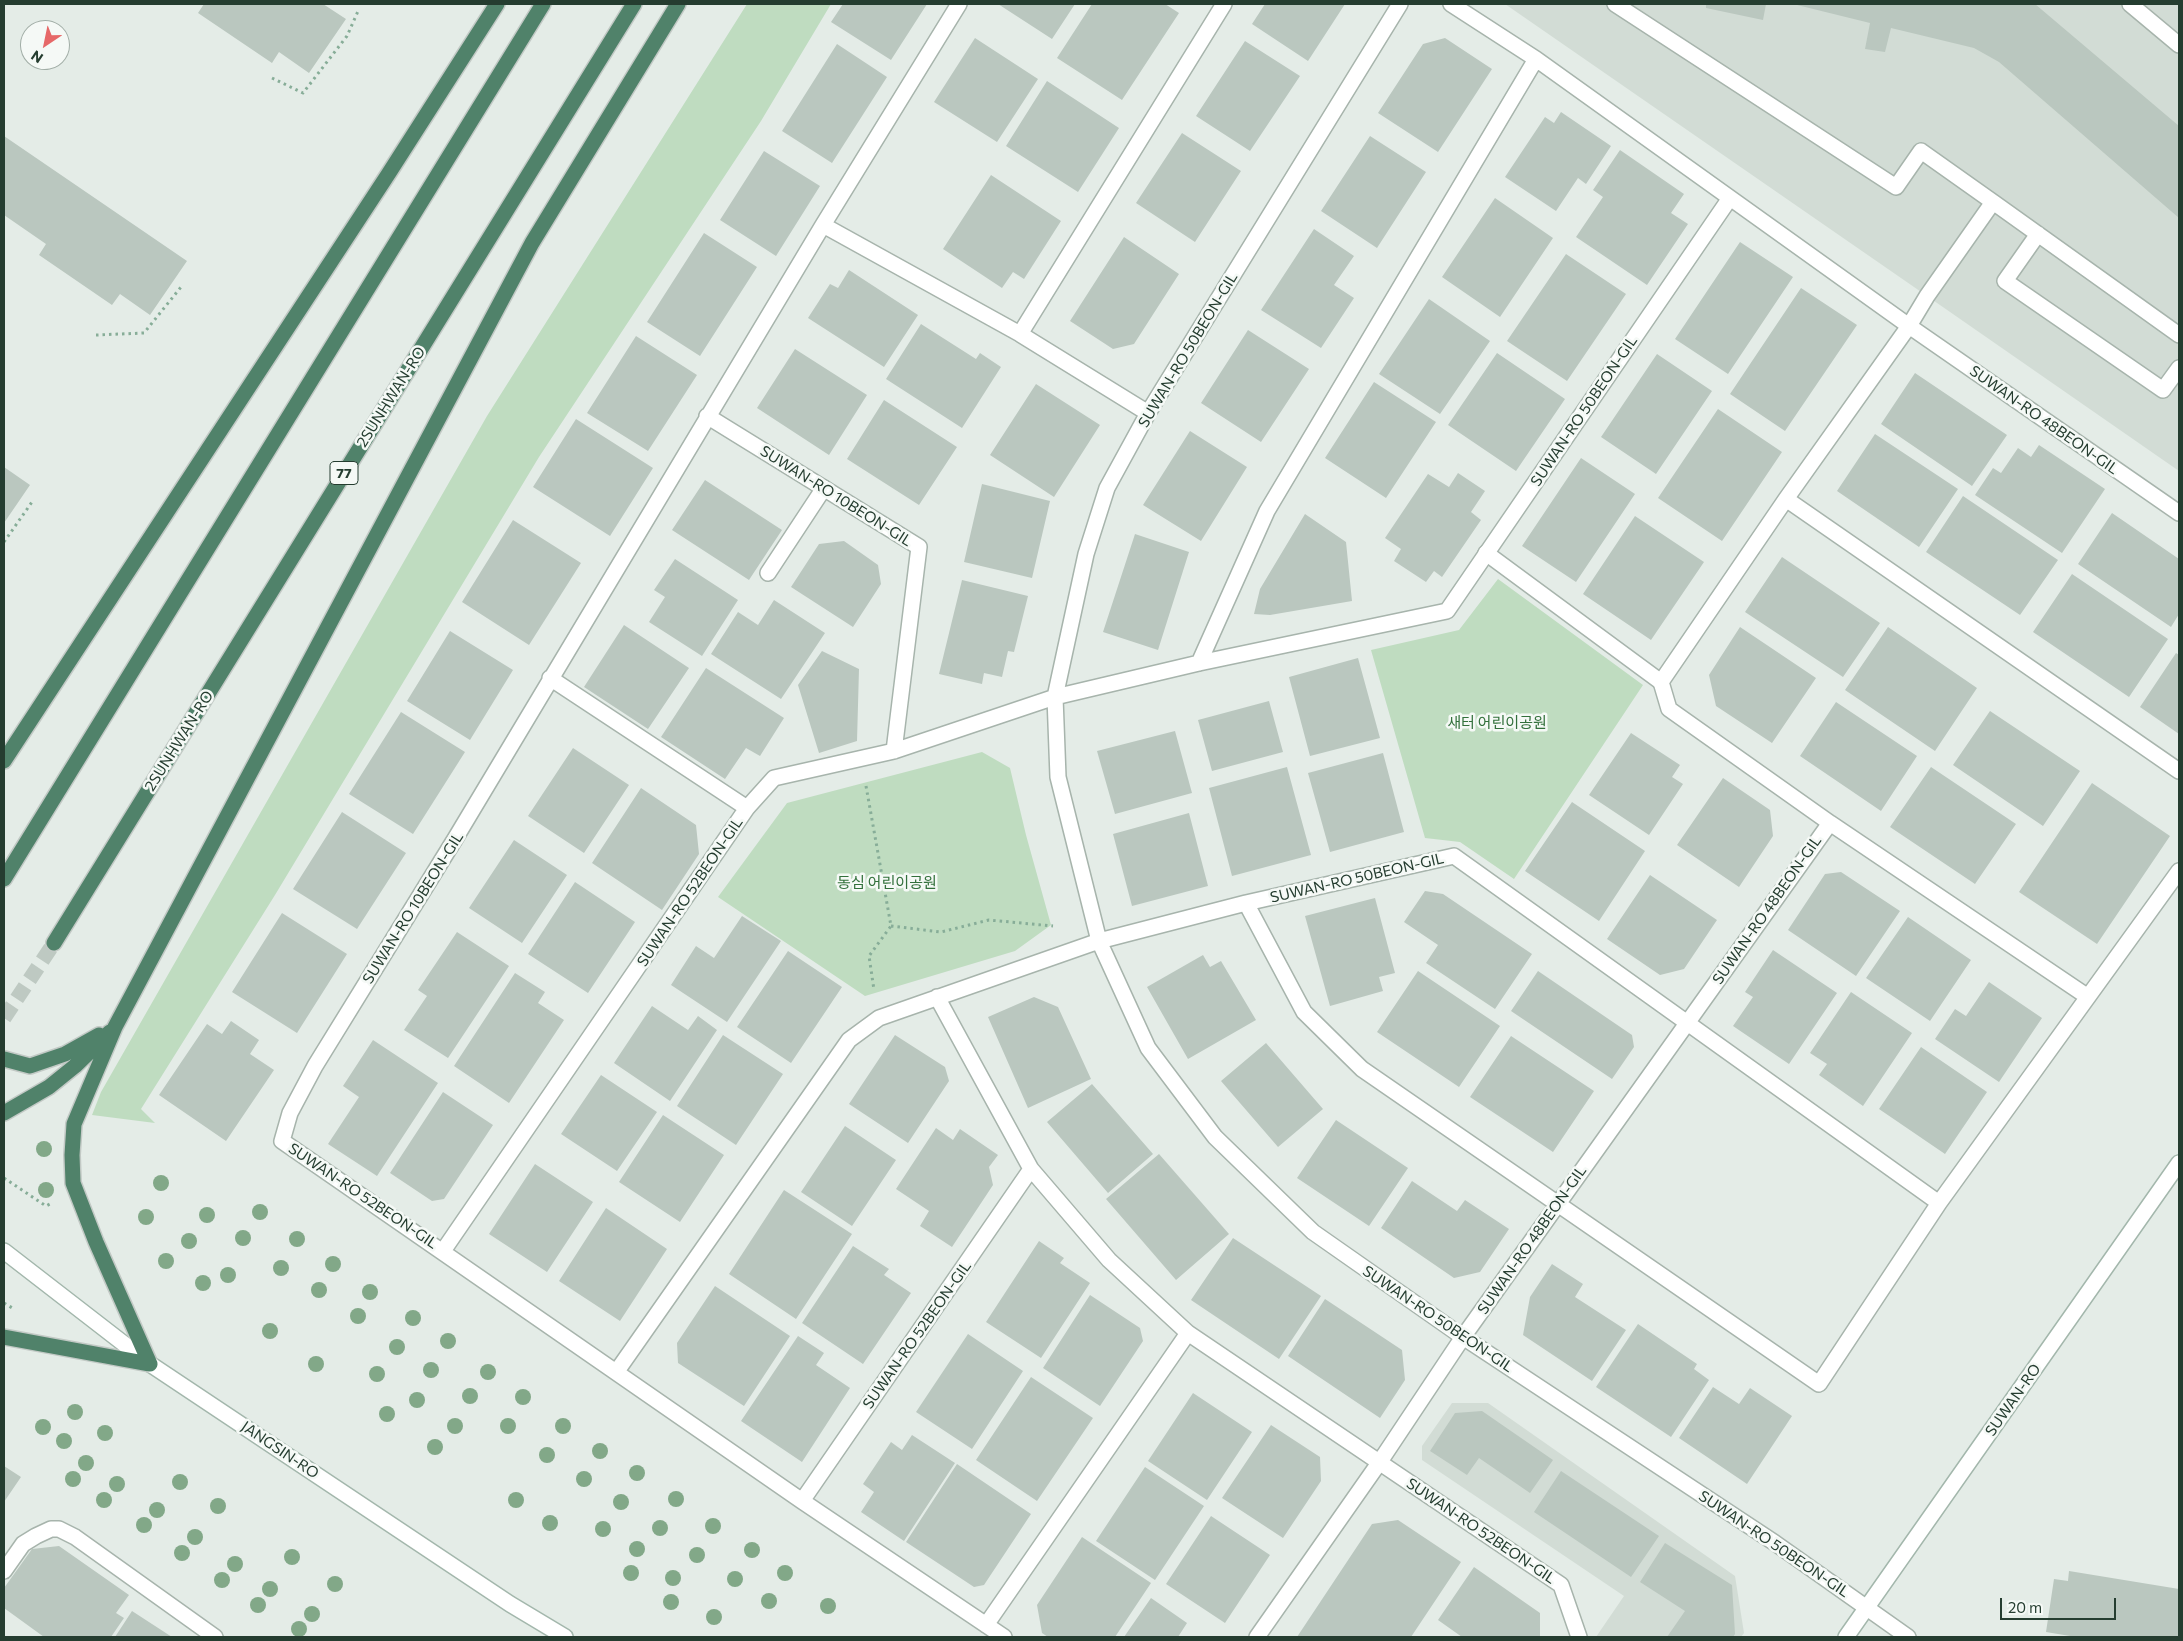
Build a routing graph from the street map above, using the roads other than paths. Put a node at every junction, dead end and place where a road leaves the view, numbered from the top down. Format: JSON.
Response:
{"nodes":[{"id":1,"x":497,"y":4,"type":"edge"},
{"id":2,"x":543,"y":4,"type":"edge"},
{"id":3,"x":634,"y":4,"type":"edge"},
{"id":4,"x":678,"y":4,"type":"edge"},
{"id":5,"x":959,"y":4,"type":"edge"},
{"id":6,"x":1224,"y":4,"type":"edge"},
{"id":7,"x":1400,"y":4,"type":"edge"},
{"id":8,"x":1451,"y":4,"type":"edge"},
{"id":9,"x":1616,"y":4,"type":"edge"},
{"id":10,"x":2130,"y":4,"type":"edge"},
{"id":11,"x":2179,"y":45,"type":"edge"},
{"id":12,"x":1536,"y":59,"type":"junction"},
{"id":13,"x":1730,"y":198,"type":"junction"},
{"id":14,"x":1993,"y":202,"type":"junction"},
{"id":15,"x":823,"y":225,"type":"junction"},
{"id":16,"x":2038,"y":234,"type":"junction"},
{"id":17,"x":1909,"y":326,"type":"junction"},
{"id":18,"x":1020,"y":334,"type":"junction"},
{"id":19,"x":2179,"y":335,"type":"edge"},
{"id":20,"x":2179,"y":368,"type":"edge"},
{"id":21,"x":1148,"y":413,"type":"junction"},
{"id":22,"x":707,"y":416,"type":"junction"},
{"id":23,"x":824,"y":488,"type":"junction"},
{"id":24,"x":1786,"y":499,"type":"junction"},
{"id":25,"x":2179,"y":513,"type":"edge"},
{"id":26,"x":1486,"y":553,"type":"junction"},
{"id":27,"x":768,"y":572,"type":"dead end"},
{"id":28,"x":1199,"y":664,"type":"junction"},
{"id":29,"x":550,"y":678,"type":"junction"},
{"id":30,"x":1661,"y":682,"type":"junction"},
{"id":31,"x":1055,"y":697,"type":"junction"},
{"id":32,"x":894,"y":751,"type":"junction"},
{"id":33,"x":4,"y":761,"type":"edge"},
{"id":34,"x":2179,"y":771,"type":"edge"},
{"id":35,"x":747,"y":808,"type":"junction"},
{"id":36,"x":1830,"y":823,"type":"junction"},
{"id":37,"x":2179,"y":871,"type":"edge"},
{"id":38,"x":4,"y":879,"type":"edge"},
{"id":39,"x":1246,"y":902,"type":"junction"},
{"id":40,"x":1099,"y":941,"type":"junction"},
{"id":41,"x":54,"y":943,"type":"tunnel mouth"},
{"id":42,"x":937,"y":997,"type":"junction"},
{"id":43,"x":2088,"y":997,"type":"junction"},
{"id":44,"x":1687,"y":1023,"type":"junction"},
{"id":45,"x":115,"y":1027,"type":"junction"},
{"id":46,"x":4,"y":1059,"type":"edge"},
{"id":47,"x":4,"y":1113,"type":"edge"},
{"id":48,"x":282,"y":1141,"type":"joint"},
{"id":49,"x":2179,"y":1163,"type":"edge"},
{"id":50,"x":1031,"y":1169,"type":"junction"},
{"id":51,"x":1558,"y":1203,"type":"junction"},
{"id":52,"x":1939,"y":1203,"type":"junction"},
{"id":53,"x":4,"y":1250,"type":"edge"},
{"id":54,"x":443,"y":1251,"type":"junction"},
{"id":55,"x":1188,"y":1333,"type":"junction"},
{"id":56,"x":4,"y":1337,"type":"edge"},
{"id":57,"x":1463,"y":1337,"type":"junction"},
{"id":58,"x":150,"y":1364,"type":"junction"},
{"id":59,"x":617,"y":1371,"type":"junction"},
{"id":60,"x":1379,"y":1463,"type":"junction"},
{"id":61,"x":802,"y":1501,"type":"junction"},
{"id":62,"x":4,"y":1571,"type":"edge"},
{"id":63,"x":1868,"y":1608,"type":"junction"},
{"id":64,"x":986,"y":1625,"type":"junction"},
{"id":65,"x":216,"y":1637,"type":"edge"},
{"id":66,"x":565,"y":1637,"type":"edge"},
{"id":67,"x":1004,"y":1637,"type":"edge"},
{"id":68,"x":1258,"y":1637,"type":"edge"},
{"id":69,"x":1579,"y":1637,"type":"edge"},
{"id":70,"x":1846,"y":1637,"type":"edge"},
{"id":71,"x":1908,"y":1637,"type":"edge"}],
"edges":[{"from":1,"to":33,"type":"highway"},
{"from":2,"to":38,"type":"highway"},
{"from":3,"to":41,"type":"highway","name":"2SUNHWAN-RO","number":"77"},
{"from":4,"to":45,"type":"highway"},
{"from":5,"to":15,"type":"street","name":"SUWAN-RO 10BEON-GIL"},
{"from":6,"to":18,"type":"street"},
{"from":7,"to":21,"type":"street","name":"SUWAN-RO 50BEON-GIL"},
{"from":8,"to":12,"type":"street"},
{"from":9,"to":14,"type":"street"},
{"from":10,"to":11,"type":"street"},
{"from":12,"to":13,"type":"street"},
{"from":12,"to":28,"type":"street"},
{"from":13,"to":17,"type":"street","name":"SUWAN-RO 48BEON-GIL"},
{"from":13,"to":26,"type":"street","name":"SUWAN-RO 50BEON-GIL"},
{"from":14,"to":16,"type":"street"},
{"from":14,"to":17,"type":"street"},
{"from":15,"to":18,"type":"street"},
{"from":15,"to":22,"type":"street","name":"SUWAN-RO 10BEON-GIL"},
{"from":16,"to":19,"type":"street"},
{"from":16,"to":20,"type":"street"},
{"from":17,"to":24,"type":"street"},
{"from":17,"to":25,"type":"street","name":"SUWAN-RO 48BEON-GIL"},
{"from":18,"to":21,"type":"street"},
{"from":21,"to":31,"type":"street","name":"SUWAN-RO 50BEON-GIL"},
{"from":22,"to":23,"type":"street","name":"SUWAN-RO 10BEON-GIL"},
{"from":22,"to":29,"type":"street","name":"SUWAN-RO 10BEON-GIL"},
{"from":23,"to":27,"type":"street"},
{"from":23,"to":32,"type":"street","name":"SUWAN-RO 10BEON-GIL"},
{"from":24,"to":30,"type":"street"},
{"from":24,"to":34,"type":"street"},
{"from":26,"to":28,"type":"street","name":"SUWAN-RO 50BEON-GIL"},
{"from":26,"to":30,"type":"street"},
{"from":28,"to":31,"type":"street","name":"SUWAN-RO 50BEON-GIL"},
{"from":29,"to":35,"type":"street"},
{"from":29,"to":48,"type":"street","name":"SUWAN-RO 10BEON-GIL"},
{"from":30,"to":36,"type":"street","name":"SUWAN-RO 48BEON-GIL"},
{"from":31,"to":32,"type":"street","name":"SUWAN-RO 52BEON-GIL"},
{"from":31,"to":40,"type":"street","name":"SUWAN-RO 50BEON-GIL"},
{"from":32,"to":35,"type":"street","name":"SUWAN-RO 52BEON-GIL"},
{"from":35,"to":54,"type":"street","name":"SUWAN-RO 52BEON-GIL"},
{"from":36,"to":43,"type":"street"},
{"from":36,"to":44,"type":"street","name":"SUWAN-RO 48BEON-GIL"},
{"from":37,"to":43,"type":"street"},
{"from":39,"to":40,"type":"street","name":"SUWAN-RO 50BEON-GIL"},
{"from":39,"to":44,"type":"street","name":"SUWAN-RO 50BEON-GIL"},
{"from":39,"to":51,"type":"street"},
{"from":40,"to":42,"type":"street"},
{"from":40,"to":57,"type":"street","name":"SUWAN-RO 50BEON-GIL"},
{"from":42,"to":50,"type":"street","name":"SUWAN-RO 52BEON-GIL"},
{"from":42,"to":59,"type":"street"},
{"from":43,"to":52,"type":"street"},
{"from":44,"to":51,"type":"street","name":"SUWAN-RO 48BEON-GIL"},
{"from":44,"to":52,"type":"street","name":"SUWAN-RO 50BEON-GIL"},
{"from":45,"to":46,"type":"highway"},
{"from":45,"to":47,"type":"highway"},
{"from":45,"to":58,"type":"highway"},
{"from":48,"to":54,"type":"street","name":"SUWAN-RO 52BEON-GIL"},
{"from":49,"to":63,"type":"street","name":"SUWAN-RO"},
{"from":50,"to":55,"type":"street","name":"SUWAN-RO 52BEON-GIL"},
{"from":50,"to":61,"type":"street","name":"SUWAN-RO 52BEON-GIL"},
{"from":51,"to":52,"type":"street"},
{"from":51,"to":57,"type":"street","name":"SUWAN-RO 48BEON-GIL"},
{"from":53,"to":58,"type":"street","name":"JANGSIN-RO"},
{"from":54,"to":59,"type":"street","name":"SUWAN-RO 52BEON-GIL"},
{"from":55,"to":60,"type":"street","name":"SUWAN-RO 52BEON-GIL"},
{"from":55,"to":64,"type":"street"},
{"from":56,"to":58,"type":"highway"},
{"from":57,"to":60,"type":"street"},
{"from":57,"to":63,"type":"street","name":"SUWAN-RO 50BEON-GIL"},
{"from":58,"to":66,"type":"street","name":"JANGSIN-RO"},
{"from":59,"to":61,"type":"street","name":"SUWAN-RO 52BEON-GIL"},
{"from":60,"to":68,"type":"street"},
{"from":60,"to":69,"type":"street","name":"SUWAN-RO 52BEON-GIL"},
{"from":61,"to":64,"type":"street","name":"SUWAN-RO 52BEON-GIL"},
{"from":62,"to":65,"type":"street"},
{"from":63,"to":70,"type":"street","name":"SUWAN-RO"},
{"from":63,"to":71,"type":"street","name":"SUWAN-RO 50BEON-GIL"},
{"from":64,"to":67,"type":"street","name":"SUWAN-RO 52BEON-GIL"}]}
